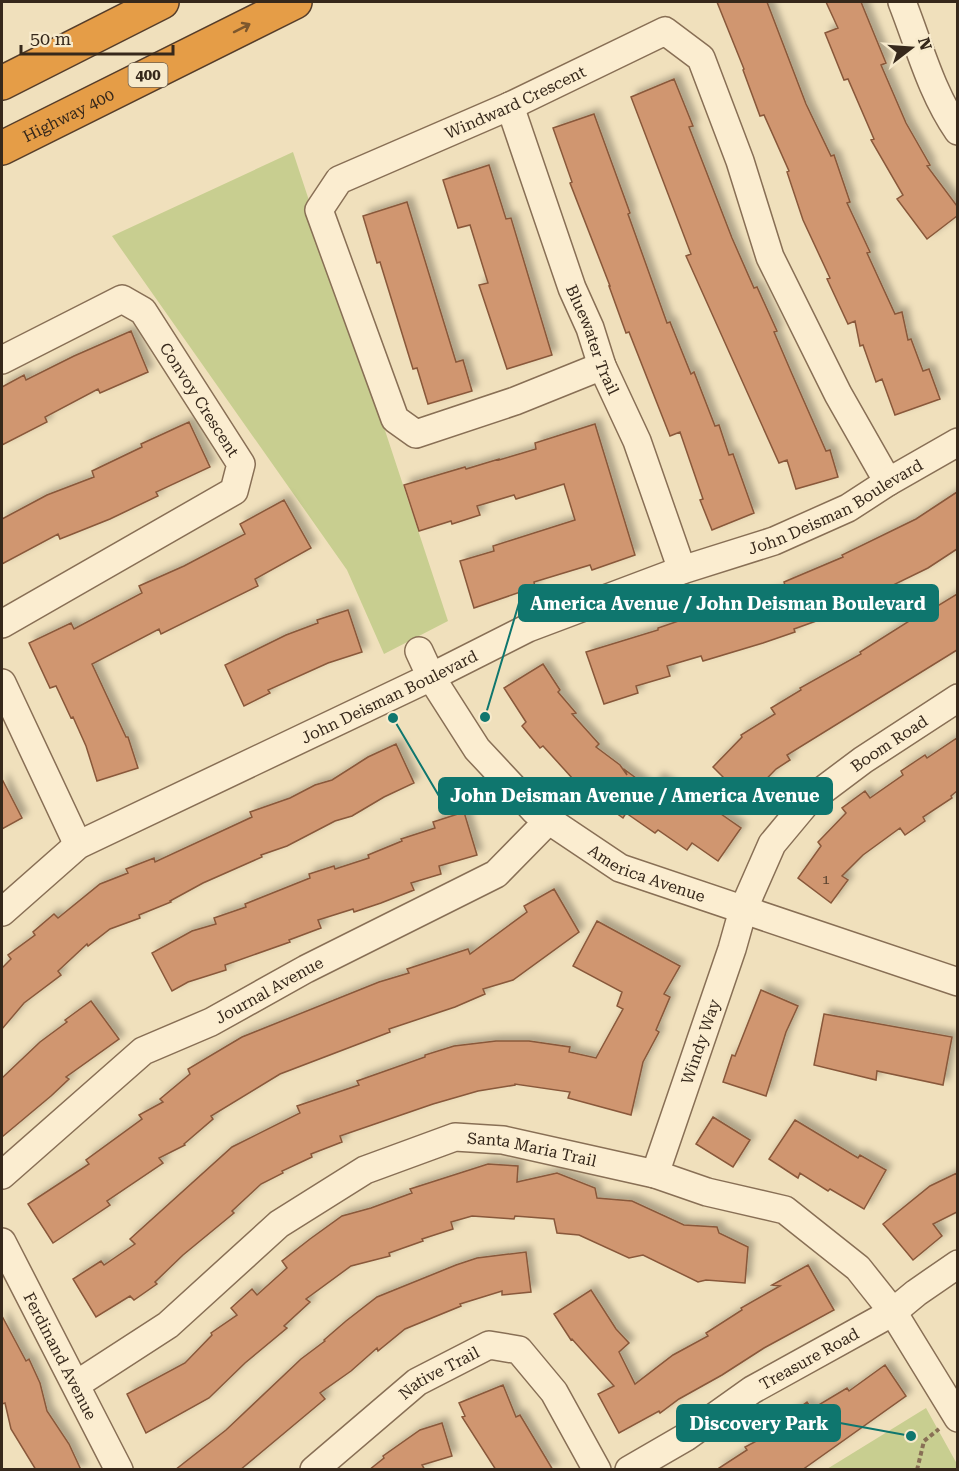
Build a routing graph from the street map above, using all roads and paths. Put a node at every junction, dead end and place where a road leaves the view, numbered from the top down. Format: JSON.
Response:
{"nodes":[{"id":1,"x":162,"y":2,"type":"edge"},
{"id":2,"x":295,"y":2,"type":"edge"},
{"id":3,"x":902,"y":2,"type":"edge"},
{"id":4,"x":2,"y":83,"type":"edge"},
{"id":5,"x":510,"y":106,"type":"junction"},
{"id":6,"x":957,"y":131,"type":"edge"},
{"id":7,"x":2,"y":148,"type":"edge"},
{"id":8,"x":2,"y":360,"type":"edge"},
{"id":9,"x":602,"y":366,"type":"junction"},
{"id":10,"x":957,"y":442,"type":"edge"},
{"id":11,"x":888,"y":482,"type":"junction"},
{"id":12,"x":682,"y":570,"type":"junction"},
{"id":13,"x":2,"y":624,"type":"edge"},
{"id":14,"x":419,"y":651,"type":"dead end"},
{"id":15,"x":431,"y":677,"type":"junction"},
{"id":16,"x":2,"y":683,"type":"edge"},
{"id":17,"x":957,"y":698,"type":"edge"},
{"id":18,"x":548,"y":821,"type":"junction"},
{"id":19,"x":78,"y":845,"type":"junction"},
{"id":20,"x":743,"y":910,"type":"junction"},
{"id":21,"x":2,"y":912,"type":"edge"},
{"id":22,"x":957,"y":982,"type":"edge"},
{"id":23,"x":655,"y":1174,"type":"junction"},
{"id":24,"x":2,"y":1175,"type":"edge"},
{"id":25,"x":2,"y":1242,"type":"edge"},
{"id":26,"x":957,"y":1264,"type":"edge"},
{"id":27,"x":893,"y":1312,"type":"junction"},
{"id":28,"x":76,"y":1384,"type":"junction"},
{"id":29,"x":956,"y":1416,"type":"edge"},
{"id":30,"x":119,"y":1470,"type":"edge"},
{"id":31,"x":314,"y":1470,"type":"edge"},
{"id":32,"x":597,"y":1470,"type":"edge"},
{"id":33,"x":628,"y":1470,"type":"edge"},
{"id":34,"x":917,"y":1470,"type":"edge"}],
"edges":[{"from":1,"to":4,"type":"highway"},
{"from":7,"to":2,"type":"highway","name":"Highway 400","number":"400","one_way":true},
{"from":3,"to":6,"type":"street"},
{"from":5,"to":9,"type":"street","name":"Bluewater Trail"},
{"from":5,"to":9,"type":"street","name":"Windward Crescent"},
{"from":5,"to":11,"type":"street","name":"Windward Crescent"},
{"from":8,"to":13,"type":"street","name":"Convoy Crescent"},
{"from":9,"to":12,"type":"street","name":"Bluewater Trail"},
{"from":10,"to":11,"type":"street","name":"John Deisman Boulevard"},
{"from":11,"to":12,"type":"street","name":"John Deisman Boulevard"},
{"from":12,"to":15,"type":"street","name":"John Deisman Boulevard"},
{"from":14,"to":15,"type":"street","name":"America Avenue"},
{"from":15,"to":18,"type":"street","name":"America Avenue"},
{"from":15,"to":19,"type":"street","name":"John Deisman Boulevard"},
{"from":16,"to":19,"type":"street"},
{"from":17,"to":20,"type":"street","name":"Boom Road"},
{"from":18,"to":20,"type":"street","name":"America Avenue"},
{"from":18,"to":24,"type":"street","name":"Journal Avenue"},
{"from":19,"to":21,"type":"street","name":"John Deisman Boulevard"},
{"from":20,"to":22,"type":"street","name":"America Avenue"},
{"from":20,"to":23,"type":"street","name":"Windy Way"},
{"from":23,"to":27,"type":"street","name":"Santa Maria Trail"},
{"from":23,"to":28,"type":"street","name":"Santa Maria Trail"},
{"from":25,"to":28,"type":"street","name":"Ferdinand Avenue"},
{"from":26,"to":27,"type":"street","name":"Treasure Road"},
{"from":27,"to":29,"type":"street","name":"Santa Maria Trail"},
{"from":27,"to":33,"type":"street","name":"Treasure Road"},
{"from":28,"to":30,"type":"street","name":"Ferdinand Avenue"},
{"from":29,"to":34,"type":"path"},
{"from":31,"to":32,"type":"street","name":"Native Trail"}]}
